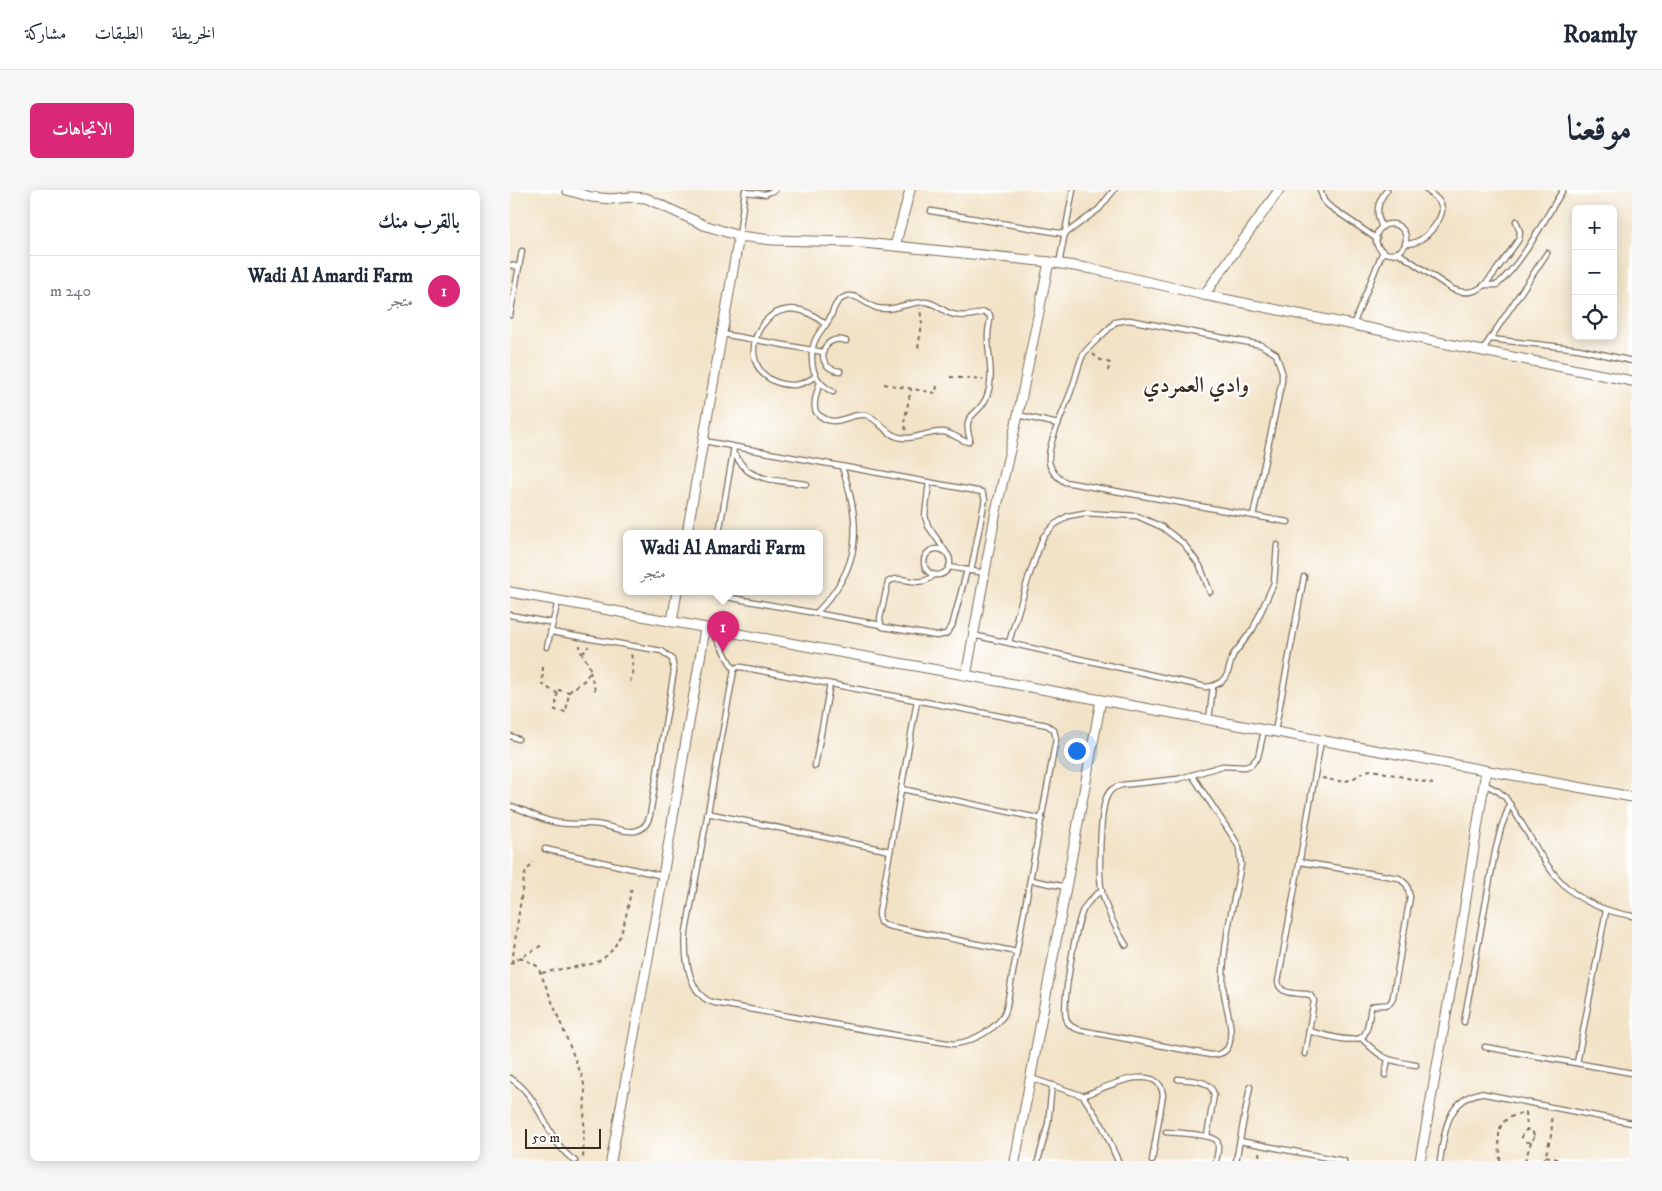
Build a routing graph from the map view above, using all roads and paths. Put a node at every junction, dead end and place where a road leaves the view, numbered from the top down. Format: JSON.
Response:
{"nodes":[{"id":1,"x":567,"y":190,"type":"edge"},
{"id":2,"x":775,"y":190,"type":"edge"},
{"id":3,"x":910,"y":190,"type":"edge"},
{"id":4,"x":1073,"y":190,"type":"edge"},
{"id":5,"x":1114,"y":190,"type":"edge"},
{"id":6,"x":1279,"y":190,"type":"edge"},
{"id":7,"x":1320,"y":190,"type":"edge"},
{"id":8,"x":1387,"y":190,"type":"edge"},
{"id":9,"x":1426,"y":190,"type":"edge"},
{"id":10,"x":1563,"y":190,"type":"edge"},
{"id":11,"x":745,"y":191,"type":"edge"},
{"id":12,"x":931,"y":211,"type":"dead end"},
{"id":13,"x":1516,"y":220,"type":"dead end"},
{"id":14,"x":1382,"y":227,"type":"junction"},
{"id":15,"x":1065,"y":234,"type":"junction"},
{"id":16,"x":739,"y":236,"type":"junction"},
{"id":17,"x":1376,"y":239,"type":"junction"},
{"id":18,"x":1405,"y":244,"type":"junction"},
{"id":19,"x":895,"y":246,"type":"junction"},
{"id":20,"x":1383,"y":250,"type":"junction"},
{"id":21,"x":522,"y":251,"type":"dead end"},
{"id":22,"x":1397,"y":252,"type":"junction"},
{"id":23,"x":1547,"y":253,"type":"dead end"},
{"id":24,"x":1049,"y":262,"type":"junction"},
{"id":25,"x":1059,"y":264,"type":"junction"},
{"id":26,"x":510,"y":265,"type":"edge"},
{"id":27,"x":519,"y":266,"type":"junction"},
{"id":28,"x":1485,"y":285,"type":"junction"},
{"id":29,"x":1204,"y":295,"type":"junction"},
{"id":30,"x":922,"y":314,"type":"dead end"},
{"id":31,"x":510,"y":315,"type":"edge"},
{"id":32,"x":826,"y":325,"type":"junction"},
{"id":33,"x":1354,"y":325,"type":"junction"},
{"id":34,"x":722,"y":334,"type":"junction"},
{"id":35,"x":1491,"y":338,"type":"junction"},
{"id":36,"x":755,"y":340,"type":"junction"},
{"id":37,"x":846,"y":341,"type":"dead end"},
{"id":38,"x":918,"y":348,"type":"dead end"},
{"id":39,"x":1088,"y":349,"type":"junction"},
{"id":40,"x":812,"y":350,"type":"junction"},
{"id":41,"x":1482,"y":351,"type":"junction"},
{"id":42,"x":823,"y":352,"type":"junction"},
{"id":43,"x":1632,"y":360,"type":"edge"},
{"id":44,"x":840,"y":371,"type":"dead end"},
{"id":45,"x":1107,"y":374,"type":"dead end"},
{"id":46,"x":816,"y":376,"type":"junction"},
{"id":47,"x":950,"y":377,"type":"dead end"},
{"id":48,"x":990,"y":381,"type":"junction"},
{"id":49,"x":1632,"y":381,"type":"edge"},
{"id":50,"x":820,"y":382,"type":"junction"},
{"id":51,"x":884,"y":384,"type":"dead end"},
{"id":52,"x":937,"y":384,"type":"dead end"},
{"id":53,"x":911,"y":389,"type":"junction"},
{"id":54,"x":833,"y":392,"type":"dead end"},
{"id":55,"x":1018,"y":415,"type":"junction"},
{"id":56,"x":904,"y":423,"type":"dead end"},
{"id":57,"x":1058,"y":424,"type":"junction"},
{"id":58,"x":704,"y":441,"type":"junction"},
{"id":59,"x":734,"y":447,"type":"junction"},
{"id":60,"x":733,"y":453,"type":"junction"},
{"id":61,"x":842,"y":467,"type":"junction"},
{"id":62,"x":929,"y":482,"type":"junction"},
{"id":63,"x":806,"y":484,"type":"dead end"},
{"id":64,"x":1253,"y":516,"type":"junction"},
{"id":65,"x":1288,"y":522,"type":"dead end"},
{"id":66,"x":688,"y":530,"type":"edge"},
{"id":67,"x":720,"y":530,"type":"edge"},
{"id":68,"x":1278,"y":545,"type":"dead end"},
{"id":69,"x":946,"y":554,"type":"junction"},
{"id":70,"x":949,"y":567,"type":"junction"},
{"id":71,"x":969,"y":571,"type":"junction"},
{"id":72,"x":985,"y":573,"type":"junction"},
{"id":73,"x":934,"y":575,"type":"junction"},
{"id":74,"x":1304,"y":577,"type":"dead end"},
{"id":75,"x":510,"y":592,"type":"edge"},
{"id":76,"x":1210,"y":592,"type":"dead end"},
{"id":77,"x":676,"y":595,"type":"edge"},
{"id":78,"x":723,"y":595,"type":"edge"},
{"id":79,"x":558,"y":601,"type":"junction"},
{"id":80,"x":816,"y":613,"type":"junction"},
{"id":81,"x":510,"y":615,"type":"edge"},
{"id":82,"x":553,"y":622,"type":"junction"},
{"id":83,"x":672,"y":622,"type":"junction"},
{"id":84,"x":881,"y":625,"type":"junction"},
{"id":85,"x":708,"y":629,"type":"junction"},
{"id":86,"x":551,"y":632,"type":"junction"},
{"id":87,"x":973,"y":635,"type":"junction"},
{"id":88,"x":580,"y":638,"type":"junction"},
{"id":89,"x":588,"y":639,"type":"junction"},
{"id":90,"x":1009,"y":642,"type":"junction"},
{"id":91,"x":547,"y":647,"type":"dead end"},
{"id":92,"x":636,"y":647,"type":"junction"},
{"id":93,"x":582,"y":654,"type":"junction"},
{"id":94,"x":543,"y":667,"type":"dead end"},
{"id":95,"x":734,"y":670,"type":"junction"},
{"id":96,"x":590,"y":671,"type":"junction"},
{"id":97,"x":966,"y":676,"type":"junction"},
{"id":98,"x":630,"y":682,"type":"dead end"},
{"id":99,"x":830,"y":684,"type":"junction"},
{"id":100,"x":1212,"y":686,"type":"junction"},
{"id":101,"x":569,"y":692,"type":"junction"},
{"id":102,"x":557,"y":693,"type":"junction"},
{"id":103,"x":596,"y":694,"type":"dead end"},
{"id":104,"x":1101,"y":700,"type":"junction"},
{"id":105,"x":917,"y":701,"type":"junction"},
{"id":106,"x":1209,"y":720,"type":"junction"},
{"id":107,"x":1264,"y":731,"type":"junction"},
{"id":108,"x":1275,"y":733,"type":"junction"},
{"id":109,"x":510,"y":736,"type":"edge"},
{"id":110,"x":518,"y":739,"type":"dead end"},
{"id":111,"x":1321,"y":741,"type":"junction"},
{"id":112,"x":815,"y":766,"type":"dead end"},
{"id":113,"x":1486,"y":771,"type":"junction"},
{"id":114,"x":1192,"y":775,"type":"junction"},
{"id":115,"x":1315,"y":776,"type":"junction"},
{"id":116,"x":1433,"y":784,"type":"dead end"},
{"id":117,"x":1484,"y":784,"type":"junction"},
{"id":118,"x":902,"y":789,"type":"junction"},
{"id":119,"x":1632,"y":797,"type":"edge"},
{"id":120,"x":1510,"y":804,"type":"junction"},
{"id":121,"x":510,"y":806,"type":"edge"},
{"id":122,"x":707,"y":813,"type":"junction"},
{"id":123,"x":1042,"y":819,"type":"junction"},
{"id":124,"x":544,"y":850,"type":"dead end"},
{"id":125,"x":890,"y":851,"type":"junction"},
{"id":126,"x":533,"y":862,"type":"dead end"},
{"id":127,"x":1300,"y":862,"type":"junction"},
{"id":128,"x":663,"y":876,"type":"junction"},
{"id":129,"x":1031,"y":880,"type":"junction"},
{"id":130,"x":1066,"y":887,"type":"junction"},
{"id":131,"x":632,"y":888,"type":"dead end"},
{"id":132,"x":1102,"y":890,"type":"junction"},
{"id":133,"x":1606,"y":911,"type":"junction"},
{"id":134,"x":1632,"y":916,"type":"edge"},
{"id":135,"x":542,"y":945,"type":"dead end"},
{"id":136,"x":1126,"y":945,"type":"dead end"},
{"id":137,"x":1017,"y":952,"type":"junction"},
{"id":138,"x":520,"y":957,"type":"junction"},
{"id":139,"x":511,"y":964,"type":"edge"},
{"id":140,"x":541,"y":974,"type":"junction"},
{"id":141,"x":1464,"y":1022,"type":"dead end"},
{"id":142,"x":1310,"y":1031,"type":"junction"},
{"id":143,"x":1361,"y":1038,"type":"junction"},
{"id":144,"x":1485,"y":1047,"type":"dead end"},
{"id":145,"x":1305,"y":1054,"type":"dead end"},
{"id":146,"x":1388,"y":1060,"type":"junction"},
{"id":147,"x":1577,"y":1063,"type":"junction"},
{"id":148,"x":1416,"y":1066,"type":"dead end"},
{"id":149,"x":1632,"y":1073,"type":"edge"},
{"id":150,"x":1385,"y":1075,"type":"dead end"},
{"id":151,"x":510,"y":1078,"type":"edge"},
{"id":152,"x":1031,"y":1078,"type":"junction"},
{"id":153,"x":1178,"y":1079,"type":"dead end"},
{"id":154,"x":1052,"y":1085,"type":"junction"},
{"id":155,"x":1250,"y":1087,"type":"dead end"},
{"id":156,"x":1083,"y":1096,"type":"junction"},
{"id":157,"x":1526,"y":1102,"type":"junction"},
{"id":158,"x":1550,"y":1108,"type":"junction"},
{"id":159,"x":1526,"y":1112,"type":"junction"},
{"id":160,"x":1632,"y":1123,"type":"edge"},
{"id":161,"x":1527,"y":1130,"type":"junction"},
{"id":162,"x":1166,"y":1132,"type":"dead end"},
{"id":163,"x":1207,"y":1136,"type":"junction"},
{"id":164,"x":1240,"y":1141,"type":"junction"},
{"id":165,"x":1531,"y":1142,"type":"junction"},
{"id":166,"x":1546,"y":1156,"type":"junction"},
{"id":167,"x":575,"y":1161,"type":"edge"},
{"id":168,"x":583,"y":1161,"type":"edge"},
{"id":169,"x":611,"y":1161,"type":"edge"},
{"id":170,"x":1015,"y":1161,"type":"edge"},
{"id":171,"x":1038,"y":1161,"type":"edge"},
{"id":172,"x":1118,"y":1161,"type":"edge"},
{"id":173,"x":1152,"y":1161,"type":"edge"},
{"id":174,"x":1216,"y":1161,"type":"edge"},
{"id":175,"x":1236,"y":1161,"type":"edge"},
{"id":176,"x":1344,"y":1161,"type":"edge"},
{"id":177,"x":1420,"y":1161,"type":"edge"},
{"id":178,"x":1440,"y":1161,"type":"edge"},
{"id":179,"x":1500,"y":1161,"type":"edge"},
{"id":180,"x":1526,"y":1161,"type":"edge"},
{"id":181,"x":1544,"y":1161,"type":"edge"},
{"id":182,"x":1563,"y":1161,"type":"edge"}],
"edges":[{"from":1,"to":16,"type":"street"},
{"from":2,"to":11,"type":"lane"},
{"from":3,"to":19,"type":"street"},
{"from":4,"to":15,"type":"lane"},
{"from":5,"to":15,"type":"lane"},
{"from":6,"to":29,"type":"street"},
{"from":7,"to":17,"type":"lane"},
{"from":8,"to":14,"type":"lane"},
{"from":9,"to":18,"type":"lane"},
{"from":10,"to":28,"type":"lane"},
{"from":11,"to":16,"type":"lane"},
{"from":12,"to":15,"type":"lane"},
{"from":13,"to":28,"type":"lane"},
{"from":14,"to":17,"type":"lane"},
{"from":14,"to":18,"type":"lane"},
{"from":15,"to":25,"type":"lane"},
{"from":16,"to":19,"type":"street"},
{"from":16,"to":34,"type":"street"},
{"from":17,"to":20,"type":"lane"},
{"from":18,"to":22,"type":"lane"},
{"from":19,"to":24,"type":"street"},
{"from":20,"to":22,"type":"lane"},
{"from":20,"to":33,"type":"lane"},
{"from":21,"to":27,"type":"lane"},
{"from":22,"to":28,"type":"lane"},
{"from":23,"to":35,"type":"lane"},
{"from":24,"to":25,"type":"street"},
{"from":24,"to":55,"type":"street"},
{"from":25,"to":29,"type":"street"},
{"from":26,"to":27,"type":"lane"},
{"from":27,"to":31,"type":"lane"},
{"from":29,"to":33,"type":"street"},
{"from":30,"to":38,"type":"path"},
{"from":32,"to":36,"type":"lane"},
{"from":32,"to":40,"type":"lane"},
{"from":32,"to":48,"type":"lane"},
{"from":33,"to":41,"type":"street"},
{"from":34,"to":36,"type":"lane"},
{"from":34,"to":58,"type":"street"},
{"from":35,"to":41,"type":"lane"},
{"from":35,"to":43,"type":"lane"},
{"from":36,"to":40,"type":"lane"},
{"from":36,"to":46,"type":"lane"},
{"from":37,"to":42,"type":"lane"},
{"from":39,"to":45,"type":"path"},
{"from":39,"to":57,"type":"lane"},
{"from":39,"to":64,"type":"lane"},
{"from":40,"to":42,"type":"lane"},
{"from":40,"to":46,"type":"lane"},
{"from":41,"to":49,"type":"street"},
{"from":42,"to":44,"type":"lane"},
{"from":46,"to":50,"type":"lane"},
{"from":47,"to":48,"type":"path"},
{"from":48,"to":50,"type":"lane"},
{"from":50,"to":54,"type":"lane"},
{"from":51,"to":53,"type":"path"},
{"from":52,"to":53,"type":"path"},
{"from":53,"to":56,"type":"path"},
{"from":55,"to":57,"type":"lane"},
{"from":55,"to":72,"type":"street"},
{"from":57,"to":64,"type":"lane"},
{"from":58,"to":59,"type":"lane"},
{"from":58,"to":66,"type":"street"},
{"from":59,"to":60,"type":"lane"},
{"from":59,"to":61,"type":"lane"},
{"from":60,"to":63,"type":"lane"},
{"from":60,"to":67,"type":"lane"},
{"from":61,"to":62,"type":"lane"},
{"from":61,"to":80,"type":"lane"},
{"from":62,"to":69,"type":"lane"},
{"from":62,"to":71,"type":"lane"},
{"from":64,"to":65,"type":"lane"},
{"from":68,"to":100,"type":"lane"},
{"from":69,"to":70,"type":"lane"},
{"from":69,"to":73,"type":"lane"},
{"from":70,"to":71,"type":"lane"},
{"from":70,"to":73,"type":"lane"},
{"from":71,"to":72,"type":"lane"},
{"from":71,"to":84,"type":"lane"},
{"from":72,"to":87,"type":"street"},
{"from":73,"to":84,"type":"lane"},
{"from":74,"to":108,"type":"lane"},
{"from":75,"to":79,"type":"street"},
{"from":76,"to":90,"type":"lane"},
{"from":77,"to":83,"type":"street"},
{"from":78,"to":80,"type":"lane"},
{"from":79,"to":82,"type":"lane"},
{"from":79,"to":83,"type":"street"},
{"from":80,"to":84,"type":"lane"},
{"from":81,"to":82,"type":"lane"},
{"from":82,"to":86,"type":"lane"},
{"from":83,"to":85,"type":"street"},
{"from":85,"to":95,"type":"lane"},
{"from":85,"to":97,"type":"street"},
{"from":85,"to":128,"type":"street"},
{"from":86,"to":88,"type":"lane"},
{"from":86,"to":91,"type":"lane"},
{"from":87,"to":90,"type":"lane"},
{"from":87,"to":97,"type":"street"},
{"from":88,"to":89,"type":"lane"},
{"from":88,"to":93,"type":"path"},
{"from":89,"to":92,"type":"lane"},
{"from":89,"to":93,"type":"path"},
{"from":90,"to":100,"type":"lane"},
{"from":92,"to":98,"type":"path"},
{"from":92,"to":121,"type":"lane"},
{"from":93,"to":96,"type":"path"},
{"from":94,"to":102,"type":"path"},
{"from":95,"to":99,"type":"lane"},
{"from":95,"to":122,"type":"lane"},
{"from":96,"to":101,"type":"path"},
{"from":96,"to":103,"type":"path"},
{"from":97,"to":104,"type":"street"},
{"from":99,"to":105,"type":"lane"},
{"from":99,"to":112,"type":"lane"},
{"from":100,"to":106,"type":"lane"},
{"from":101,"to":102,"type":"path"},
{"from":101,"to":102,"type":"path"},
{"from":104,"to":106,"type":"street"},
{"from":104,"to":130,"type":"street"},
{"from":105,"to":118,"type":"lane"},
{"from":105,"to":123,"type":"lane"},
{"from":106,"to":107,"type":"street"},
{"from":107,"to":108,"type":"street"},
{"from":107,"to":114,"type":"lane"},
{"from":108,"to":111,"type":"street"},
{"from":109,"to":110,"type":"lane"},
{"from":111,"to":113,"type":"street"},
{"from":111,"to":115,"type":"lane"},
{"from":113,"to":117,"type":"street"},
{"from":113,"to":119,"type":"street"},
{"from":114,"to":132,"type":"lane"},
{"from":114,"to":132,"type":"lane"},
{"from":115,"to":116,"type":"path"},
{"from":115,"to":127,"type":"lane"},
{"from":117,"to":120,"type":"lane"},
{"from":117,"to":177,"type":"street"},
{"from":118,"to":123,"type":"lane"},
{"from":118,"to":125,"type":"lane"},
{"from":120,"to":133,"type":"lane"},
{"from":120,"to":141,"type":"lane"},
{"from":122,"to":125,"type":"lane"},
{"from":122,"to":137,"type":"lane"},
{"from":123,"to":129,"type":"lane"},
{"from":124,"to":128,"type":"lane"},
{"from":125,"to":137,"type":"lane"},
{"from":126,"to":139,"type":"path"},
{"from":127,"to":142,"type":"lane"},
{"from":127,"to":143,"type":"lane"},
{"from":128,"to":169,"type":"street"},
{"from":129,"to":130,"type":"lane"},
{"from":129,"to":137,"type":"lane"},
{"from":130,"to":152,"type":"street"},
{"from":131,"to":140,"type":"path"},
{"from":132,"to":136,"type":"lane"},
{"from":133,"to":134,"type":"lane"},
{"from":133,"to":147,"type":"lane"},
{"from":135,"to":138,"type":"path"},
{"from":138,"to":139,"type":"path"},
{"from":138,"to":140,"type":"path"},
{"from":140,"to":168,"type":"path"},
{"from":142,"to":143,"type":"lane"},
{"from":142,"to":145,"type":"lane"},
{"from":143,"to":146,"type":"lane"},
{"from":144,"to":147,"type":"lane"},
{"from":146,"to":148,"type":"lane"},
{"from":146,"to":150,"type":"lane"},
{"from":147,"to":149,"type":"lane"},
{"from":151,"to":167,"type":"lane"},
{"from":152,"to":154,"type":"lane"},
{"from":152,"to":170,"type":"street"},
{"from":153,"to":163,"type":"lane"},
{"from":154,"to":156,"type":"lane"},
{"from":154,"to":171,"type":"lane"},
{"from":155,"to":164,"type":"lane"},
{"from":156,"to":172,"type":"lane"},
{"from":156,"to":173,"type":"lane"},
{"from":157,"to":158,"type":"lane"},
{"from":157,"to":159,"type":"path"},
{"from":157,"to":178,"type":"lane"},
{"from":158,"to":160,"type":"lane"},
{"from":158,"to":166,"type":"path"},
{"from":159,"to":161,"type":"path"},
{"from":159,"to":179,"type":"path"},
{"from":161,"to":165,"type":"path"},
{"from":161,"to":165,"type":"path"},
{"from":162,"to":163,"type":"lane"},
{"from":163,"to":174,"type":"lane"},
{"from":164,"to":175,"type":"lane"},
{"from":164,"to":176,"type":"lane"},
{"from":165,"to":180,"type":"path"},
{"from":166,"to":181,"type":"path"},
{"from":166,"to":182,"type":"path"}]}
